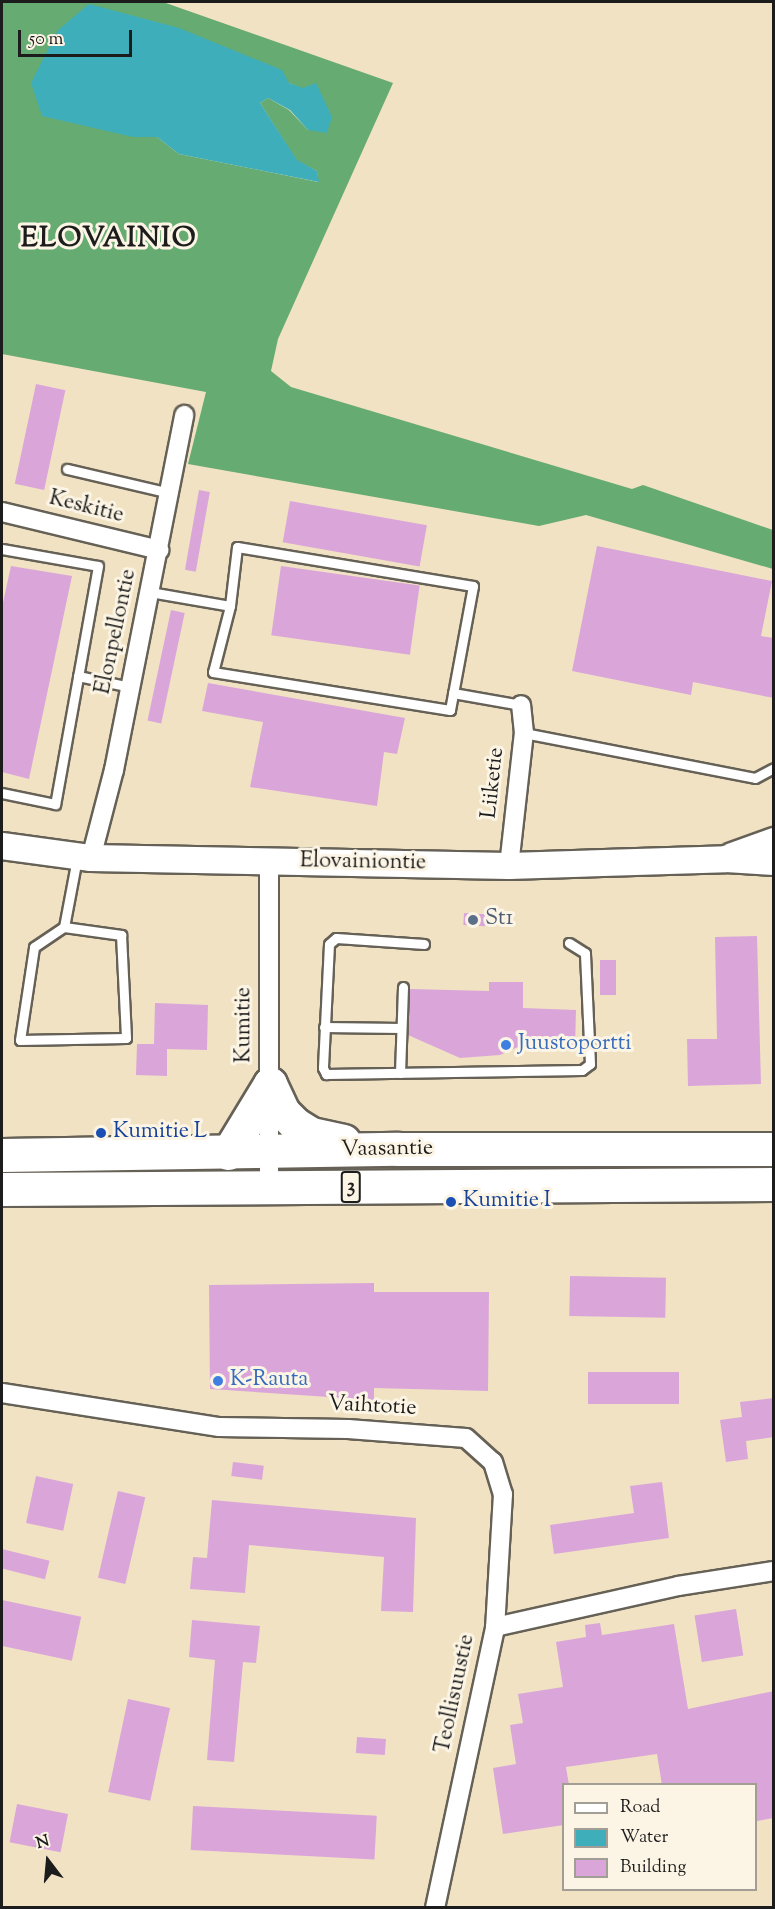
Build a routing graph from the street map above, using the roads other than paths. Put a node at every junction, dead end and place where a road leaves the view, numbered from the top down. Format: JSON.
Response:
{"nodes":[{"id":1,"x":184,"y":416,"type":"dead end"},
{"id":2,"x":66,"y":469,"type":"dead end"},
{"id":3,"x":170,"y":493,"type":"junction"},
{"id":4,"x":2,"y":512,"type":"edge"},
{"id":5,"x":2,"y":549,"type":"edge"},
{"id":6,"x":159,"y":550,"type":"junction"},
{"id":7,"x":150,"y":592,"type":"junction"},
{"id":8,"x":230,"y":606,"type":"junction"},
{"id":9,"x":78,"y":676,"type":"junction"},
{"id":10,"x":130,"y":687,"type":"junction"},
{"id":11,"x":453,"y":693,"type":"junction"},
{"id":12,"x":521,"y":705,"type":"joint"},
{"id":13,"x":524,"y":733,"type":"junction"},
{"id":14,"x":774,"y":768,"type":"edge"},
{"id":15,"x":2,"y":793,"type":"edge"},
{"id":16,"x":774,"y":841,"type":"edge"},
{"id":17,"x":2,"y":846,"type":"edge"},
{"id":18,"x":84,"y":857,"type":"junction"},
{"id":19,"x":726,"y":859,"type":"junction"},
{"id":20,"x":269,"y":861,"type":"junction"},
{"id":21,"x":774,"y":862,"type":"edge"},
{"id":22,"x":509,"y":866,"type":"junction"},
{"id":23,"x":64,"y":927,"type":"junction"},
{"id":24,"x":569,"y":943,"type":"dead end"},
{"id":25,"x":424,"y":944,"type":"dead end"},
{"id":26,"x":403,"y":987,"type":"dead end"},
{"id":27,"x":324,"y":1027,"type":"junction"},
{"id":28,"x":401,"y":1028,"type":"junction"},
{"id":29,"x":400,"y":1073,"type":"junction"},
{"id":30,"x":270,"y":1084,"type":"junction"},
{"id":31,"x":398,"y":1149,"type":"junction"},
{"id":32,"x":774,"y":1149,"type":"edge"},
{"id":33,"x":270,"y":1152,"type":"junction"},
{"id":34,"x":228,"y":1153,"type":"junction"},
{"id":35,"x":2,"y":1155,"type":"edge"},
{"id":36,"x":774,"y":1184,"type":"edge"},
{"id":37,"x":269,"y":1188,"type":"junction"},
{"id":38,"x":2,"y":1189,"type":"edge"},
{"id":39,"x":2,"y":1393,"type":"edge"},
{"id":40,"x":774,"y":1571,"type":"edge"},
{"id":41,"x":495,"y":1628,"type":"junction"},
{"id":42,"x":435,"y":1908,"type":"edge"}],
"edges":[{"from":1,"to":3,"type":"street","name":"Elonpellontie"},
{"from":2,"to":3,"type":"lane"},
{"from":3,"to":6,"type":"street","name":"Elonpellontie"},
{"from":4,"to":6,"type":"street","name":"Keskitie"},
{"from":5,"to":9,"type":"lane"},
{"from":6,"to":7,"type":"street","name":"Elonpellontie"},
{"from":7,"to":8,"type":"lane"},
{"from":7,"to":10,"type":"street","name":"Elonpellontie"},
{"from":8,"to":11,"type":"lane"},
{"from":8,"to":11,"type":"lane"},
{"from":9,"to":10,"type":"lane"},
{"from":9,"to":15,"type":"lane"},
{"from":10,"to":18,"type":"street","name":"Elonpellontie"},
{"from":11,"to":12,"type":"lane"},
{"from":12,"to":13,"type":"street","name":"Liiketie"},
{"from":13,"to":14,"type":"lane"},
{"from":13,"to":22,"type":"street","name":"Liiketie"},
{"from":16,"to":19,"type":"main road","name":"Elovainiontie"},
{"from":17,"to":18,"type":"main road","name":"Elovainiontie"},
{"from":18,"to":20,"type":"main road","name":"Elovainiontie"},
{"from":18,"to":23,"type":"lane"},
{"from":19,"to":21,"type":"main road","name":"Elovainiontie"},
{"from":19,"to":22,"type":"main road","name":"Elovainiontie"},
{"from":20,"to":22,"type":"main road","name":"Elovainiontie"},
{"from":20,"to":30,"type":"street","name":"Kumitie"},
{"from":23,"to":23,"type":"lane"},
{"from":24,"to":29,"type":"lane"},
{"from":25,"to":27,"type":"lane"},
{"from":26,"to":28,"type":"lane"},
{"from":27,"to":28,"type":"lane"},
{"from":27,"to":29,"type":"lane"},
{"from":28,"to":29,"type":"lane"},
{"from":30,"to":31,"type":"highway"},
{"from":30,"to":33,"type":"street","name":"Kumitie"},
{"from":30,"to":34,"type":"highway"},
{"from":31,"to":32,"type":"highway","name":"Vaasantie","number":"3"},
{"from":31,"to":33,"type":"highway","name":"Vaasantie","number":"3"},
{"from":33,"to":34,"type":"highway","name":"Vaasantie","number":"3"},
{"from":33,"to":37,"type":"street","name":"Kumitie"},
{"from":34,"to":35,"type":"highway","name":"Vaasantie","number":"3"},
{"from":36,"to":37,"type":"highway","name":"Vaasantie","number":"3"},
{"from":37,"to":38,"type":"highway","name":"Vaasantie","number":"3"},
{"from":39,"to":41,"type":"street","name":"Vaihtotie"},
{"from":40,"to":41,"type":"street","name":"Teollisuustie"},
{"from":41,"to":42,"type":"street","name":"Teollisuustie"}]}
